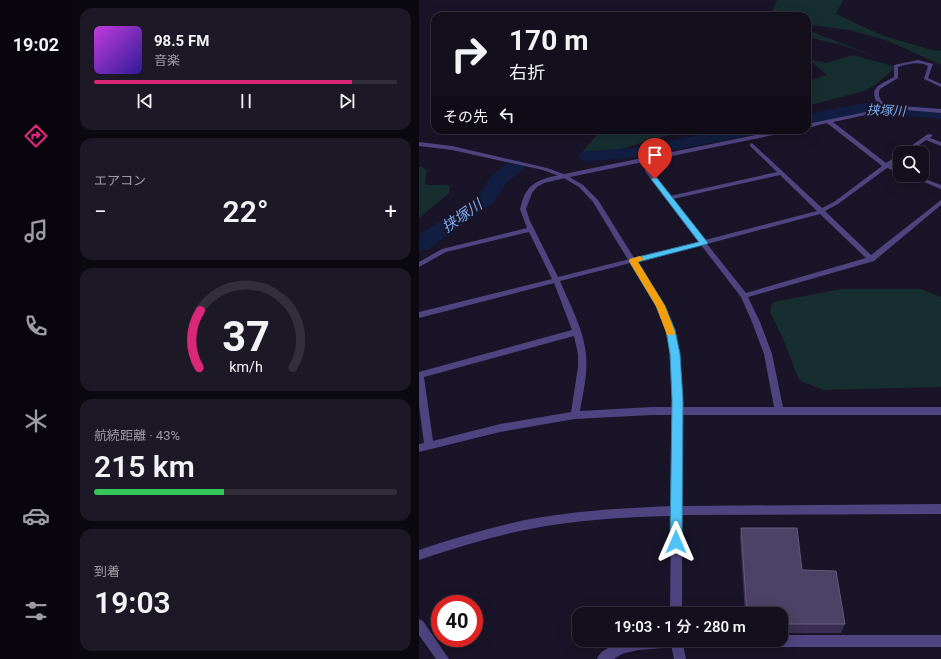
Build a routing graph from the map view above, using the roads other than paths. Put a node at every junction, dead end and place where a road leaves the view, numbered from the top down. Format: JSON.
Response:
{"nodes":[{"id":1,"x":941,"y":86,"type":"edge"},
{"id":2,"x":882,"y":107,"type":"junction"},
{"id":3,"x":941,"y":111,"type":"edge"},
{"id":4,"x":829,"y":122,"type":"junction"},
{"id":5,"x":811,"y":125,"type":"edge"},
{"id":6,"x":769,"y":134,"type":"edge"},
{"id":7,"x":419,"y":144,"type":"edge"},
{"id":8,"x":941,"y":144,"type":"edge"},
{"id":9,"x":752,"y":145,"type":"dead end"},
{"id":10,"x":914,"y":146,"type":"edge"},
{"id":11,"x":893,"y":161,"type":"edge"},
{"id":12,"x":886,"y":166,"type":"junction"},
{"id":13,"x":893,"y":168,"type":"edge"},
{"id":14,"x":647,"y":170,"type":"dead end"},
{"id":15,"x":780,"y":173,"type":"junction"},
{"id":16,"x":564,"y":176,"type":"junction"},
{"id":17,"x":926,"y":182,"type":"edge"},
{"id":18,"x":941,"y":188,"type":"edge"},
{"id":19,"x":670,"y":198,"type":"junction"},
{"id":20,"x":941,"y":202,"type":"edge"},
{"id":21,"x":821,"y":212,"type":"junction"},
{"id":22,"x":531,"y":228,"type":"junction"},
{"id":23,"x":704,"y":243,"type":"junction"},
{"id":24,"x":871,"y":259,"type":"junction"},
{"id":25,"x":633,"y":261,"type":"junction"},
{"id":26,"x":419,"y":265,"type":"edge"},
{"id":27,"x":556,"y":280,"type":"junction"},
{"id":28,"x":744,"y":296,"type":"junction"},
{"id":29,"x":419,"y":315,"type":"edge"},
{"id":30,"x":577,"y":332,"type":"junction"},
{"id":31,"x":419,"y":375,"type":"edge"},
{"id":32,"x":677,"y":411,"type":"junction"},
{"id":33,"x":779,"y":411,"type":"junction"},
{"id":34,"x":941,"y":411,"type":"edge"},
{"id":35,"x":575,"y":415,"type":"junction"},
{"id":36,"x":429,"y":444,"type":"junction"},
{"id":37,"x":419,"y":448,"type":"edge"},
{"id":38,"x":941,"y":509,"type":"edge"},
{"id":39,"x":676,"y":510,"type":"junction"},
{"id":40,"x":419,"y":555,"type":"edge"},
{"id":41,"x":676,"y":607,"type":"edge"},
{"id":42,"x":419,"y":624,"type":"edge"},
{"id":43,"x":788,"y":640,"type":"edge"},
{"id":44,"x":941,"y":641,"type":"edge"},
{"id":45,"x":627,"y":647,"type":"edge"},
{"id":46,"x":678,"y":647,"type":"edge"},
{"id":47,"x":443,"y":659,"type":"edge"},
{"id":48,"x":603,"y":659,"type":"edge"},
{"id":49,"x":681,"y":659,"type":"edge"}],
"edges":[{"from":1,"to":2,"type":"street"},
{"from":2,"to":3,"type":"street"},
{"from":2,"to":4,"type":"street"},
{"from":4,"to":5,"type":"street"},
{"from":4,"to":12,"type":"street"},
{"from":6,"to":16,"type":"street"},
{"from":7,"to":16,"type":"street"},
{"from":8,"to":10,"type":"street"},
{"from":9,"to":15,"type":"street"},
{"from":11,"to":12,"type":"street"},
{"from":12,"to":13,"type":"street"},
{"from":12,"to":21,"type":"street"},
{"from":14,"to":19,"type":"street"},
{"from":15,"to":19,"type":"street"},
{"from":15,"to":21,"type":"street"},
{"from":16,"to":22,"type":"street"},
{"from":16,"to":25,"type":"street"},
{"from":17,"to":18,"type":"street"},
{"from":19,"to":23,"type":"street"},
{"from":20,"to":24,"type":"street"},
{"from":21,"to":23,"type":"street"},
{"from":21,"to":24,"type":"street"},
{"from":22,"to":26,"type":"street"},
{"from":22,"to":27,"type":"street"},
{"from":23,"to":25,"type":"street"},
{"from":23,"to":28,"type":"street"},
{"from":24,"to":28,"type":"street"},
{"from":25,"to":27,"type":"street"},
{"from":25,"to":32,"type":"street"},
{"from":27,"to":29,"type":"street"},
{"from":27,"to":30,"type":"street"},
{"from":28,"to":33,"type":"street"},
{"from":30,"to":31,"type":"street"},
{"from":30,"to":35,"type":"street"},
{"from":31,"to":36,"type":"street"},
{"from":32,"to":33,"type":"street"},
{"from":32,"to":35,"type":"street"},
{"from":32,"to":39,"type":"street"},
{"from":33,"to":34,"type":"street"},
{"from":35,"to":36,"type":"street"},
{"from":36,"to":37,"type":"street"},
{"from":38,"to":39,"type":"street"},
{"from":39,"to":40,"type":"street"},
{"from":39,"to":41,"type":"street"},
{"from":42,"to":47,"type":"street"},
{"from":43,"to":44,"type":"street"},
{"from":45,"to":48,"type":"street"},
{"from":46,"to":49,"type":"street"}]}
